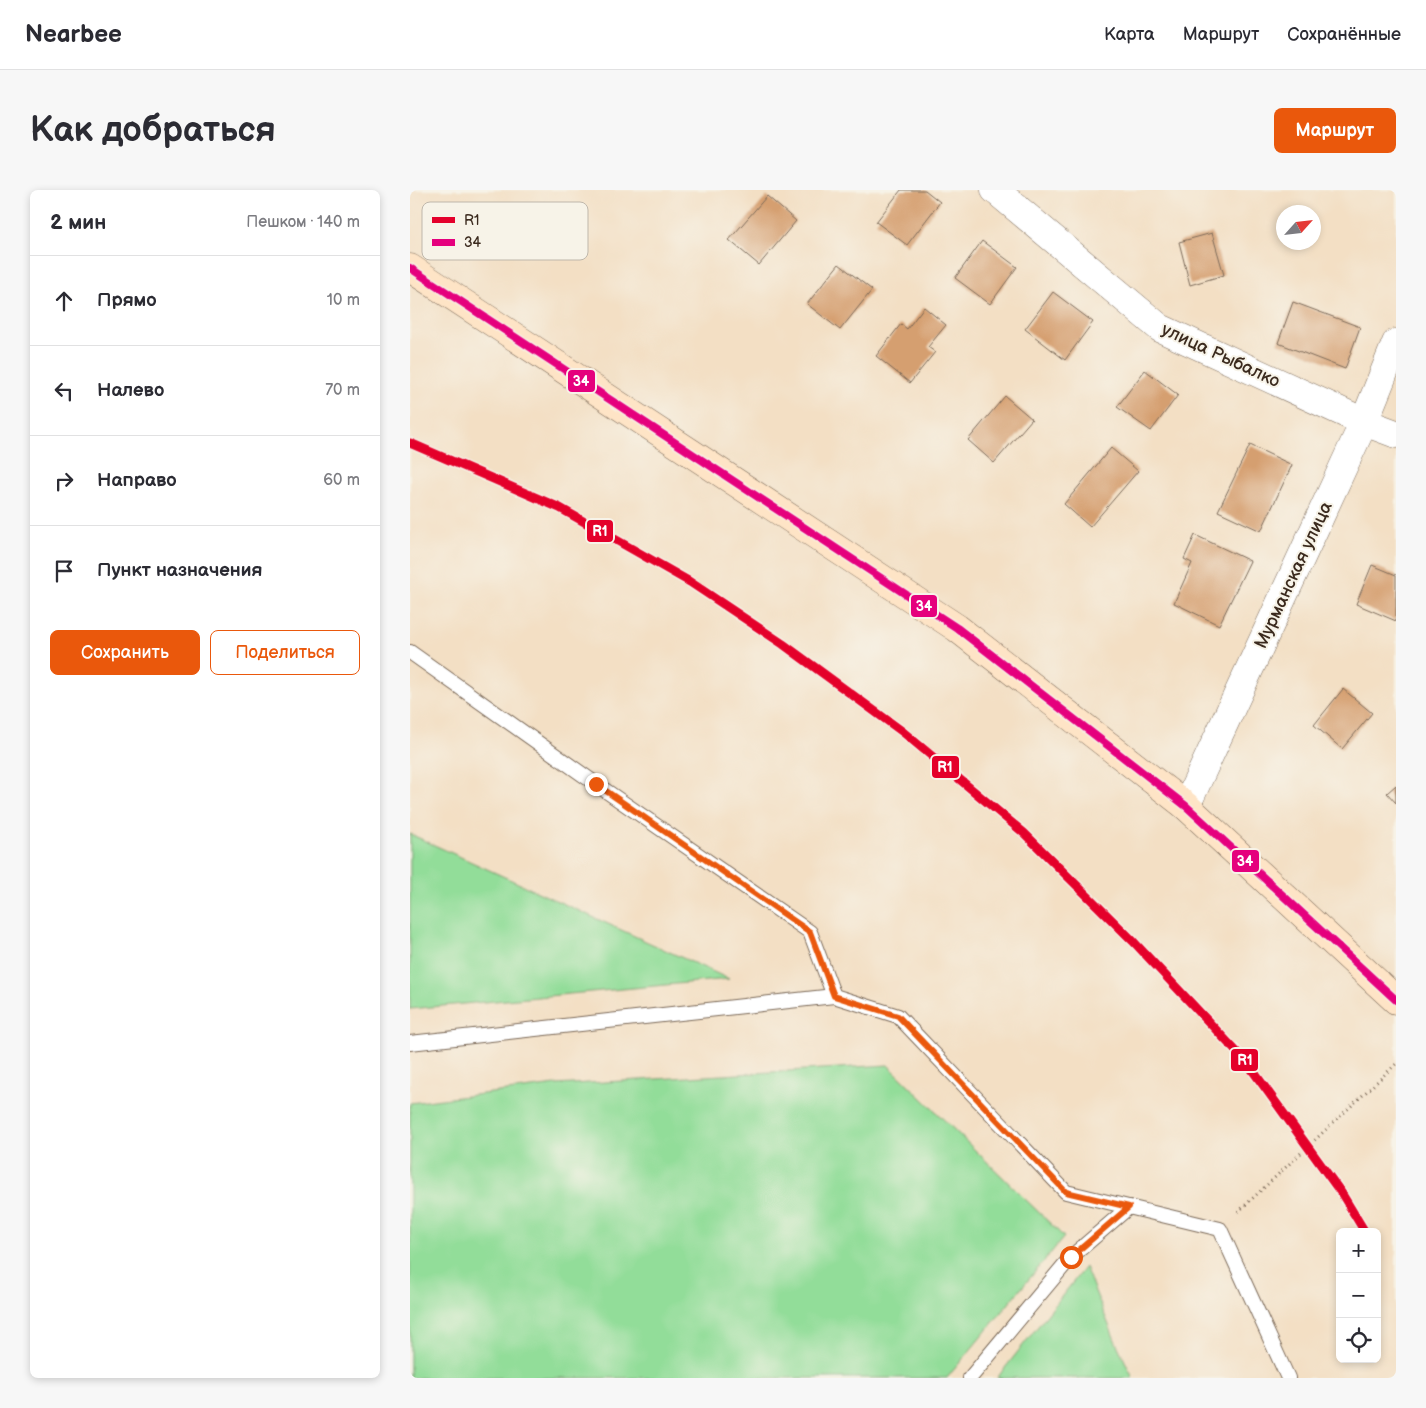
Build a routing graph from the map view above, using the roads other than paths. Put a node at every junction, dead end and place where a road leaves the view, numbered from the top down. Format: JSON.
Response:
{"nodes":[{"id":1,"x":995,"y":190,"type":"edge"},
{"id":2,"x":410,"y":268,"type":"edge"},
{"id":3,"x":1396,"y":343,"type":"edge"},
{"id":4,"x":1364,"y":422,"type":"junction"},
{"id":5,"x":1396,"y":434,"type":"edge"},
{"id":6,"x":410,"y":652,"type":"edge"},
{"id":7,"x":1186,"y":806,"type":"junction"},
{"id":8,"x":834,"y":996,"type":"junction"},
{"id":9,"x":1396,"y":1000,"type":"edge"},
{"id":10,"x":410,"y":1043,"type":"edge"},
{"id":11,"x":1129,"y":1207,"type":"junction"},
{"id":12,"x":970,"y":1378,"type":"edge"},
{"id":13,"x":1288,"y":1378,"type":"edge"}],
"edges":[{"from":1,"to":4,"type":"street","name":"улица Рыбалко"},
{"from":2,"to":7,"type":"main road"},
{"from":3,"to":4,"type":"street","name":"Мурманская улица"},
{"from":4,"to":5,"type":"street","name":"улица Рыбалко"},
{"from":4,"to":7,"type":"street","name":"Мурманская улица"},
{"from":6,"to":8,"type":"lane"},
{"from":7,"to":9,"type":"main road"},
{"from":8,"to":10,"type":"lane"},
{"from":8,"to":11,"type":"lane"},
{"from":11,"to":12,"type":"lane"},
{"from":11,"to":13,"type":"lane"}]}
